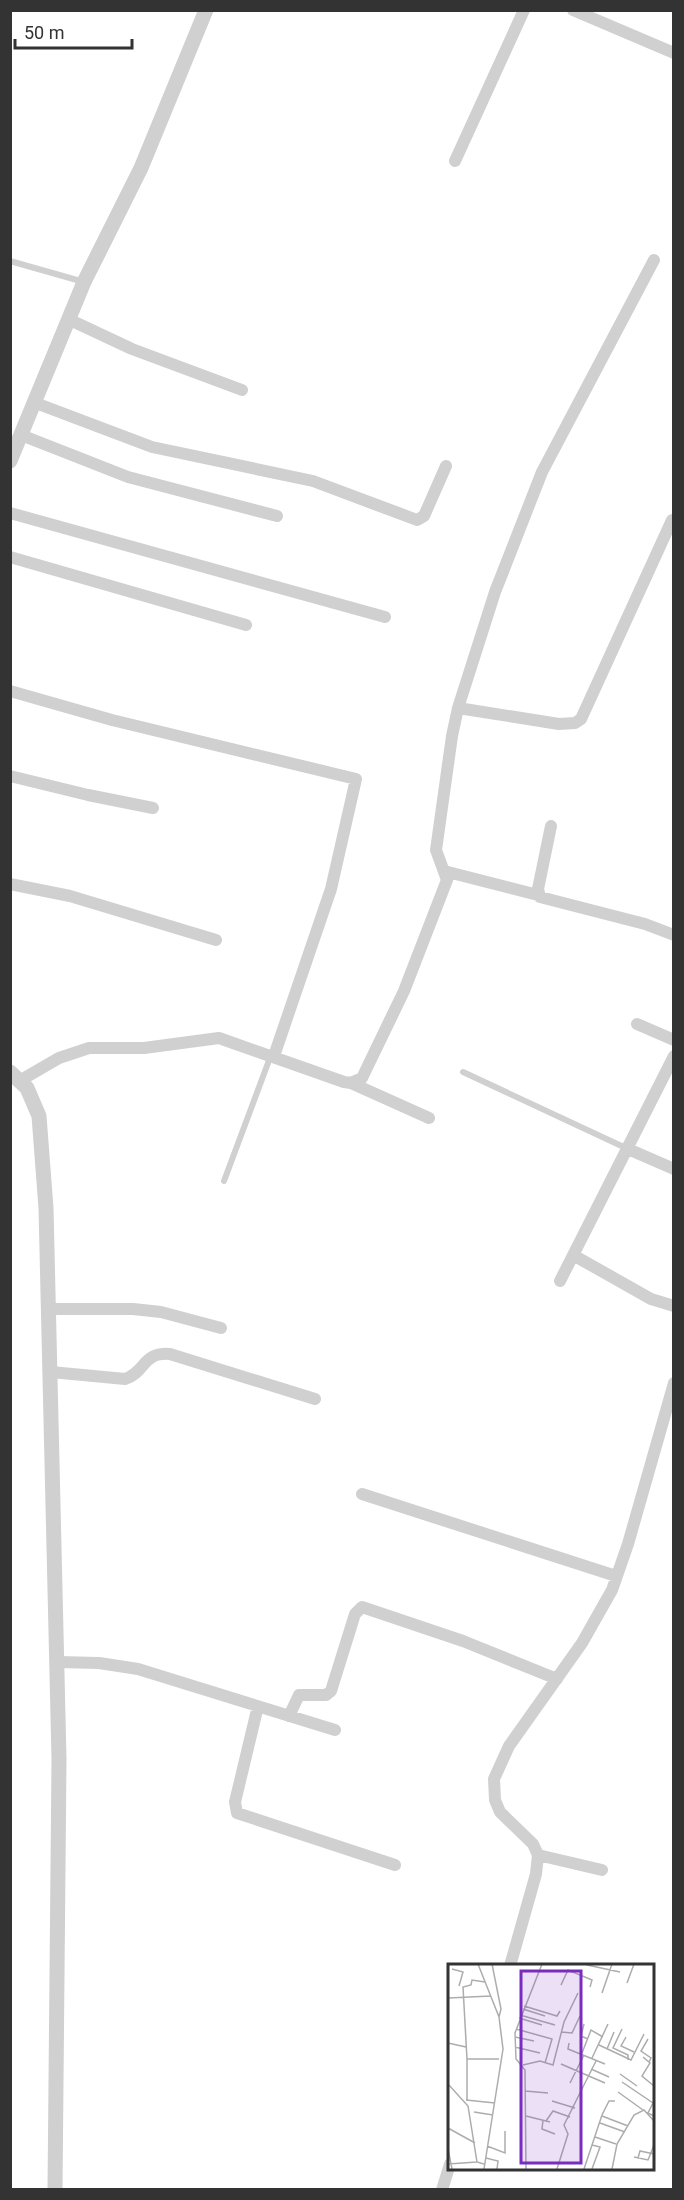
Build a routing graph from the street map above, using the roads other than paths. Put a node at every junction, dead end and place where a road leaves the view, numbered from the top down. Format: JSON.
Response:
{"nodes":[{"id":1,"x":206,"y":10,"type":"edge"},
{"id":2,"x":524,"y":10,"type":"edge"},
{"id":3,"x":573,"y":10,"type":"edge"},
{"id":4,"x":674,"y":53,"type":"edge"},
{"id":5,"x":455,"y":161,"type":"dead end"},
{"id":6,"x":654,"y":260,"type":"dead end"},
{"id":7,"x":10,"y":261,"type":"edge"},
{"id":8,"x":84,"y":282,"type":"junction"},
{"id":9,"x":68,"y":319,"type":"junction"},
{"id":10,"x":242,"y":390,"type":"dead end"},
{"id":11,"x":33,"y":402,"type":"junction"},
{"id":12,"x":21,"y":435,"type":"junction"},
{"id":13,"x":10,"y":461,"type":"edge"},
{"id":14,"x":446,"y":465,"type":"dead end"},
{"id":15,"x":10,"y":513,"type":"edge"},
{"id":16,"x":277,"y":516,"type":"dead end"},
{"id":17,"x":672,"y":520,"type":"dead end"},
{"id":18,"x":10,"y":557,"type":"edge"},
{"id":19,"x":385,"y":617,"type":"dead end"},
{"id":20,"x":246,"y":625,"type":"dead end"},
{"id":21,"x":10,"y":691,"type":"edge"},
{"id":22,"x":458,"y":708,"type":"junction"},
{"id":23,"x":10,"y":776,"type":"edge"},
{"id":24,"x":153,"y":807,"type":"dead end"},
{"id":25,"x":551,"y":826,"type":"dead end"},
{"id":26,"x":444,"y":871,"type":"junction"},
{"id":27,"x":10,"y":884,"type":"edge"},
{"id":28,"x":538,"y":895,"type":"junction"},
{"id":29,"x":674,"y":934,"type":"edge"},
{"id":30,"x":216,"y":940,"type":"dead end"},
{"id":31,"x":637,"y":1024,"type":"dead end"},
{"id":32,"x":674,"y":1040,"type":"edge"},
{"id":33,"x":273,"y":1056,"type":"junction"},
{"id":34,"x":674,"y":1056,"type":"edge"},
{"id":35,"x":463,"y":1072,"type":"dead end"},
{"id":36,"x":16,"y":1076,"type":"edge"},
{"id":37,"x":351,"y":1083,"type":"junction"},
{"id":38,"x":429,"y":1118,"type":"dead end"},
{"id":39,"x":628,"y":1149,"type":"junction"},
{"id":40,"x":674,"y":1169,"type":"edge"},
{"id":41,"x":224,"y":1180,"type":"dead end"},
{"id":42,"x":573,"y":1255,"type":"junction"},
{"id":43,"x":560,"y":1281,"type":"dead end"},
{"id":44,"x":674,"y":1306,"type":"edge"},
{"id":45,"x":50,"y":1309,"type":"junction"},
{"id":46,"x":221,"y":1328,"type":"dead end"},
{"id":47,"x":51,"y":1372,"type":"junction"},
{"id":48,"x":674,"y":1383,"type":"edge"},
{"id":49,"x":315,"y":1399,"type":"dead end"},
{"id":50,"x":362,"y":1494,"type":"dead end"},
{"id":51,"x":616,"y":1576,"type":"junction"},
{"id":52,"x":57,"y":1662,"type":"junction"},
{"id":53,"x":557,"y":1679,"type":"junction"},
{"id":54,"x":258,"y":1706,"type":"junction"},
{"id":55,"x":289,"y":1716,"type":"junction"},
{"id":56,"x":335,"y":1730,"type":"dead end"},
{"id":57,"x":538,"y":1855,"type":"junction"},
{"id":58,"x":396,"y":1865,"type":"dead end"},
{"id":59,"x":602,"y":1870,"type":"dead end"},
{"id":60,"x":511,"y":1964,"type":"edge"},
{"id":61,"x":448,"y":2170,"type":"edge"},
{"id":62,"x":56,"y":2189,"type":"edge"},
{"id":63,"x":442,"y":2190,"type":"edge"}],
"edges":[{"from":1,"to":8,"type":"street"},
{"from":2,"to":5,"type":"street"},
{"from":3,"to":4,"type":"street"},
{"from":6,"to":22,"type":"street"},
{"from":7,"to":8,"type":"lane"},
{"from":8,"to":9,"type":"street"},
{"from":9,"to":10,"type":"street"},
{"from":9,"to":11,"type":"street"},
{"from":11,"to":12,"type":"street"},
{"from":11,"to":14,"type":"street"},
{"from":12,"to":13,"type":"street"},
{"from":12,"to":16,"type":"street"},
{"from":15,"to":19,"type":"street"},
{"from":17,"to":22,"type":"street"},
{"from":18,"to":20,"type":"street"},
{"from":21,"to":33,"type":"street"},
{"from":22,"to":26,"type":"street"},
{"from":23,"to":24,"type":"street"},
{"from":25,"to":28,"type":"street"},
{"from":26,"to":28,"type":"street"},
{"from":26,"to":37,"type":"street"},
{"from":27,"to":30,"type":"street"},
{"from":28,"to":29,"type":"street"},
{"from":31,"to":32,"type":"street"},
{"from":33,"to":36,"type":"street"},
{"from":33,"to":37,"type":"street"},
{"from":33,"to":41,"type":"lane"},
{"from":34,"to":39,"type":"street"},
{"from":35,"to":39,"type":"lane"},
{"from":36,"to":45,"type":"street"},
{"from":37,"to":38,"type":"street"},
{"from":39,"to":40,"type":"street"},
{"from":39,"to":42,"type":"street"},
{"from":42,"to":43,"type":"street"},
{"from":42,"to":44,"type":"street"},
{"from":45,"to":46,"type":"street"},
{"from":45,"to":47,"type":"street"},
{"from":47,"to":49,"type":"street"},
{"from":47,"to":52,"type":"street"},
{"from":48,"to":51,"type":"street"},
{"from":50,"to":51,"type":"street"},
{"from":51,"to":53,"type":"street"},
{"from":52,"to":54,"type":"street"},
{"from":52,"to":62,"type":"street"},
{"from":53,"to":55,"type":"street"},
{"from":53,"to":57,"type":"street"},
{"from":54,"to":55,"type":"street"},
{"from":54,"to":58,"type":"street"},
{"from":55,"to":56,"type":"street"},
{"from":57,"to":59,"type":"street"},
{"from":57,"to":60,"type":"street"},
{"from":61,"to":63,"type":"street"}]}
